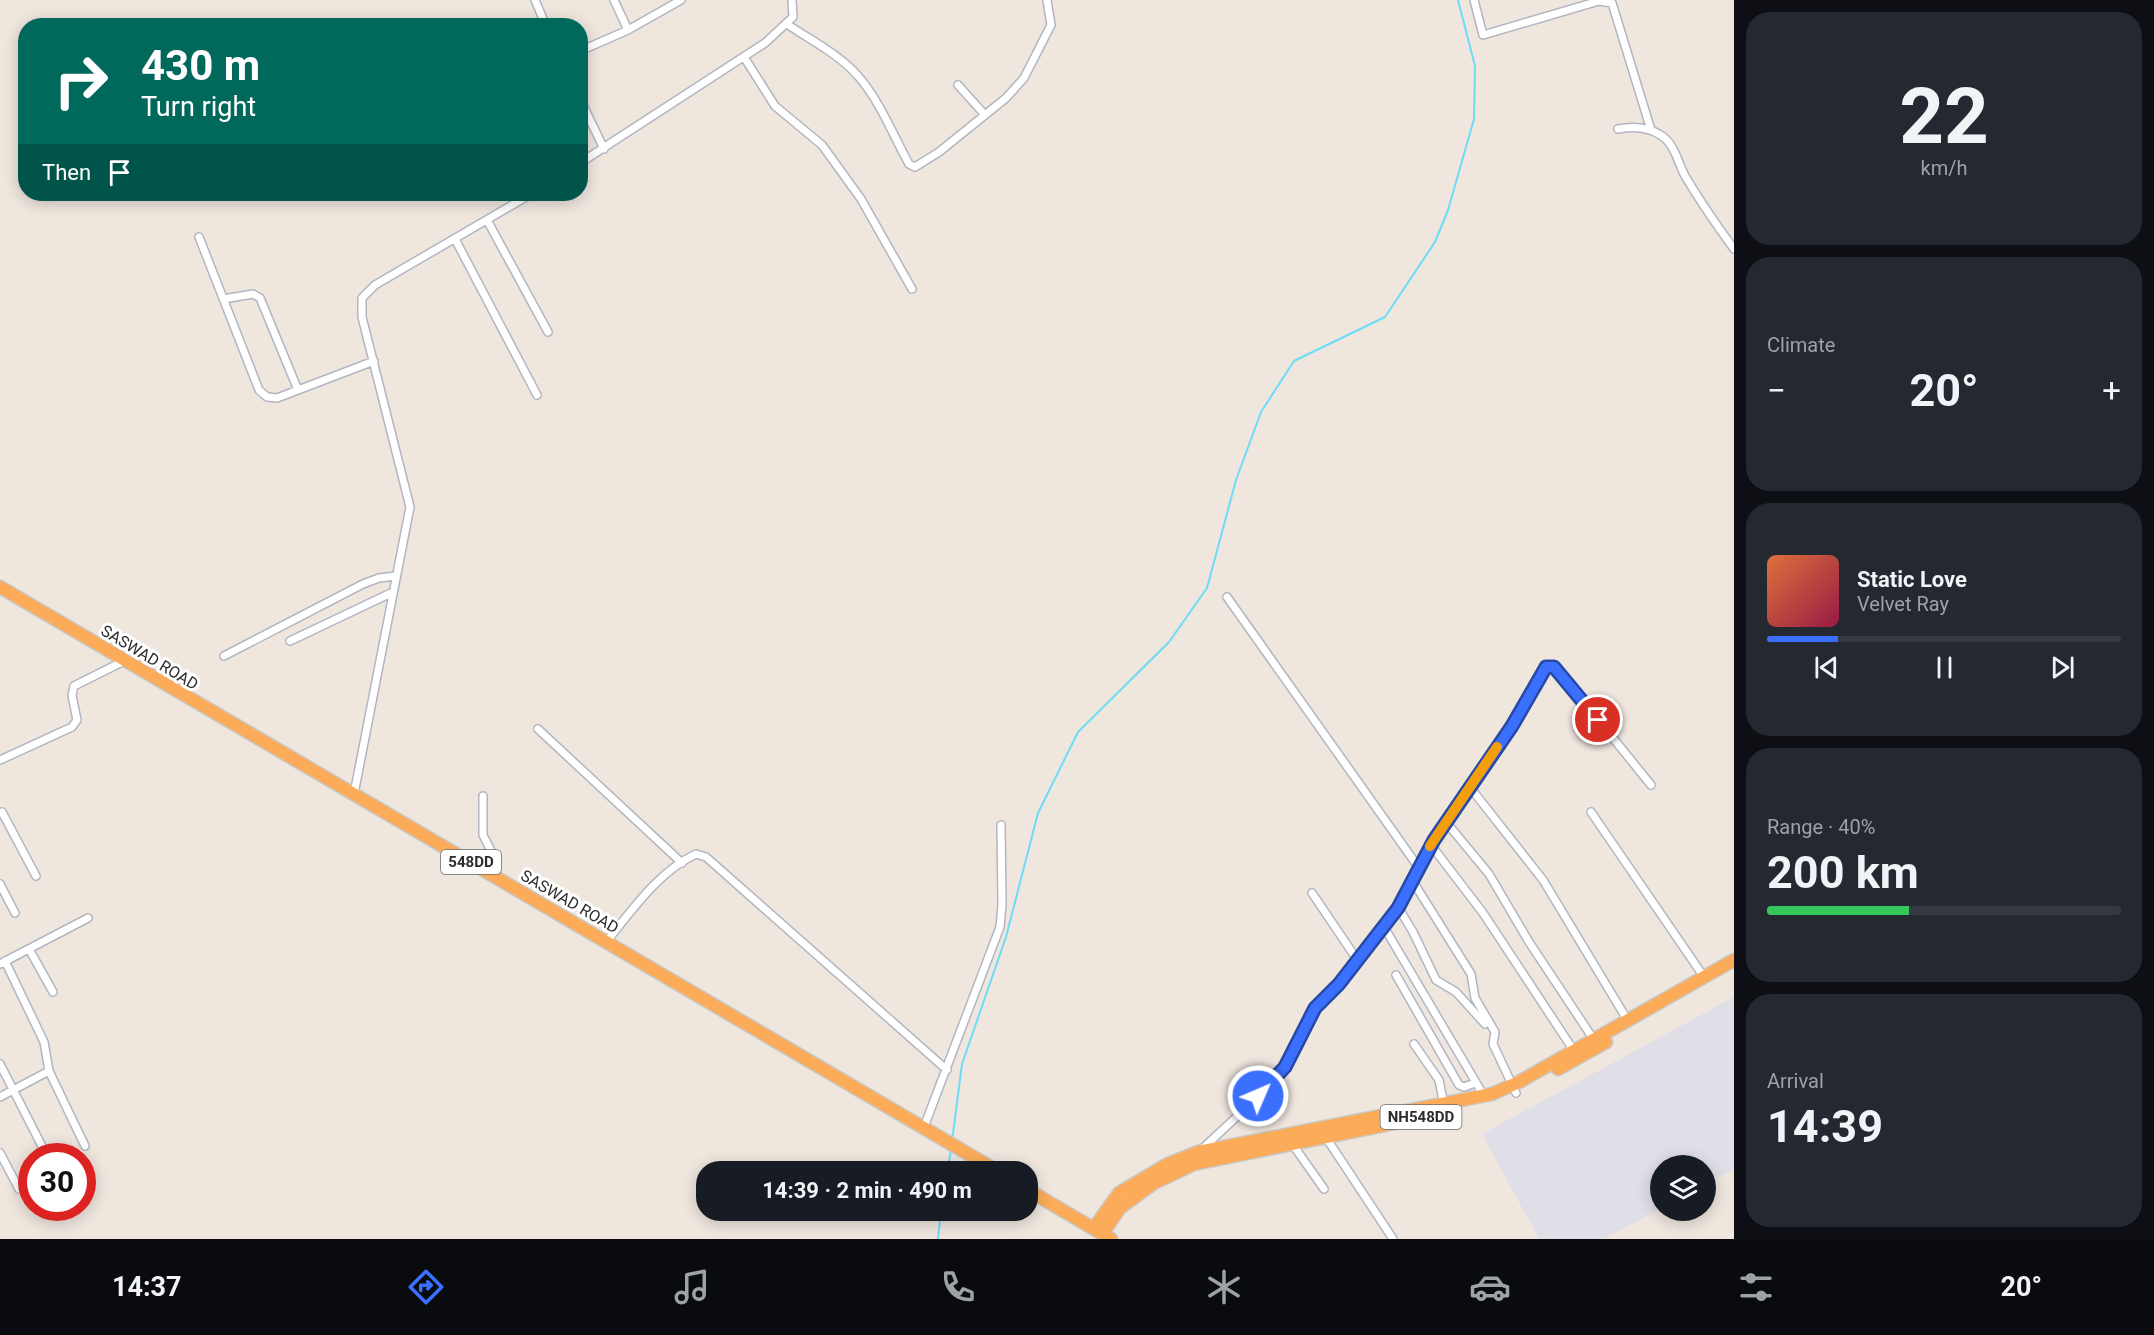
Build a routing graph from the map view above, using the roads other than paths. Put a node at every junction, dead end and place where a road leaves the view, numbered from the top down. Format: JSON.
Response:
{"nodes":[{"id":1,"x":535,"y":0,"type":"edge"},
{"id":2,"x":614,"y":0,"type":"edge"},
{"id":3,"x":681,"y":0,"type":"edge"},
{"id":4,"x":792,"y":0,"type":"edge"},
{"id":5,"x":1047,"y":0,"type":"edge"},
{"id":6,"x":1474,"y":0,"type":"edge"},
{"id":7,"x":543,"y":18,"type":"edge"},
{"id":8,"x":787,"y":24,"type":"junction"},
{"id":9,"x":628,"y":30,"type":"junction"},
{"id":10,"x":588,"y":48,"type":"edge"},
{"id":11,"x":744,"y":57,"type":"junction"},
{"id":12,"x":958,"y":85,"type":"dead end"},
{"id":13,"x":588,"y":115,"type":"edge"},
{"id":14,"x":985,"y":115,"type":"junction"},
{"id":15,"x":1618,"y":129,"type":"dead end"},
{"id":16,"x":1651,"y":130,"type":"junction"},
{"id":17,"x":604,"y":148,"type":"junction"},
{"id":18,"x":588,"y":158,"type":"edge"},
{"id":19,"x":519,"y":201,"type":"edge"},
{"id":20,"x":488,"y":220,"type":"junction"},
{"id":21,"x":199,"y":237,"type":"dead end"},
{"id":22,"x":454,"y":239,"type":"junction"},
{"id":23,"x":1734,"y":249,"type":"edge"},
{"id":24,"x":912,"y":289,"type":"dead end"},
{"id":25,"x":223,"y":299,"type":"junction"},
{"id":26,"x":548,"y":332,"type":"dead end"},
{"id":27,"x":374,"y":361,"type":"junction"},
{"id":28,"x":297,"y":390,"type":"junction"},
{"id":29,"x":537,"y":395,"type":"dead end"},
{"id":30,"x":396,"y":576,"type":"junction"},
{"id":31,"x":0,"y":587,"type":"edge"},
{"id":32,"x":393,"y":592,"type":"junction"},
{"id":33,"x":1227,"y":597,"type":"dead end"},
{"id":34,"x":290,"y":641,"type":"dead end"},
{"id":35,"x":224,"y":656,"type":"dead end"},
{"id":36,"x":124,"y":661,"type":"junction"},
{"id":37,"x":538,"y":729,"type":"dead end"},
{"id":38,"x":0,"y":760,"type":"edge"},
{"id":39,"x":1651,"y":785,"type":"dead end"},
{"id":40,"x":1469,"y":786,"type":"junction"},
{"id":41,"x":354,"y":794,"type":"junction"},
{"id":42,"x":483,"y":795,"type":"dead end"},
{"id":43,"x":0,"y":803,"type":"edge"},
{"id":44,"x":1591,"y":812,"type":"dead end"},
{"id":45,"x":1,"y":814,"type":"edge"},
{"id":46,"x":1446,"y":822,"type":"junction"},
{"id":47,"x":1001,"y":825,"type":"dead end"},
{"id":48,"x":1431,"y":845,"type":"junction"},
{"id":49,"x":682,"y":863,"type":"junction"},
{"id":50,"x":1419,"y":868,"type":"junction"},
{"id":51,"x":486,"y":871,"type":"junction"},
{"id":52,"x":36,"y":876,"type":"dead end"},
{"id":53,"x":1412,"y":880,"type":"junction"},
{"id":54,"x":0,"y":884,"type":"edge"},
{"id":55,"x":1312,"y":893,"type":"dead end"},
{"id":56,"x":1398,"y":908,"type":"junction"},
{"id":57,"x":15,"y":913,"type":"dead end"},
{"id":58,"x":88,"y":918,"type":"dead end"},
{"id":59,"x":1384,"y":927,"type":"junction"},
{"id":60,"x":607,"y":941,"type":"junction"},
{"id":61,"x":29,"y":949,"type":"junction"},
{"id":62,"x":1734,"y":960,"type":"edge"},
{"id":63,"x":1358,"y":961,"type":"junction"},
{"id":64,"x":3,"y":963,"type":"edge"},
{"id":65,"x":1734,"y":970,"type":"edge"},
{"id":66,"x":1396,"y":975,"type":"dead end"},
{"id":67,"x":1704,"y":977,"type":"junction"},
{"id":68,"x":53,"y":992,"type":"dead end"},
{"id":69,"x":1628,"y":1021,"type":"junction"},
{"id":70,"x":1492,"y":1037,"type":"junction"},
{"id":71,"x":1594,"y":1040,"type":"junction"},
{"id":72,"x":1414,"y":1044,"type":"dead end"},
{"id":73,"x":1574,"y":1051,"type":"junction"},
{"id":74,"x":0,"y":1064,"type":"edge"},
{"id":75,"x":947,"y":1070,"type":"junction"},
{"id":76,"x":49,"y":1071,"type":"junction"},
{"id":77,"x":1475,"y":1083,"type":"junction"},
{"id":78,"x":1514,"y":1089,"type":"junction"},
{"id":79,"x":13,"y":1090,"type":"junction"},
{"id":80,"x":1484,"y":1096,"type":"junction"},
{"id":81,"x":0,"y":1097,"type":"edge"},
{"id":82,"x":1444,"y":1105,"type":"junction"},
{"id":83,"x":1411,"y":1115,"type":"junction"},
{"id":84,"x":924,"y":1127,"type":"junction"},
{"id":85,"x":1323,"y":1132,"type":"junction"},
{"id":86,"x":40,"y":1143,"type":"edge"},
{"id":87,"x":84,"y":1143,"type":"edge"},
{"id":88,"x":1293,"y":1145,"type":"junction"},
{"id":89,"x":0,"y":1153,"type":"edge"},
{"id":90,"x":1199,"y":1157,"type":"junction"},
{"id":91,"x":982,"y":1161,"type":"edge"},
{"id":92,"x":18,"y":1187,"type":"edge"},
{"id":93,"x":1324,"y":1189,"type":"dead end"},
{"id":94,"x":1038,"y":1196,"type":"edge"},
{"id":95,"x":1103,"y":1234,"type":"edge"},
{"id":96,"x":1393,"y":1239,"type":"edge"}],
"edges":[{"from":1,"to":7,"type":"street"},
{"from":2,"to":9,"type":"street"},
{"from":3,"to":9,"type":"street"},
{"from":4,"to":8,"type":"street"},
{"from":5,"to":14,"type":"street"},
{"from":6,"to":16,"type":"street"},
{"from":8,"to":11,"type":"street"},
{"from":8,"to":14,"type":"street"},
{"from":9,"to":10,"type":"street"},
{"from":11,"to":17,"type":"street"},
{"from":11,"to":24,"type":"street"},
{"from":12,"to":14,"type":"street"},
{"from":13,"to":17,"type":"street"},
{"from":15,"to":16,"type":"street"},
{"from":16,"to":23,"type":"street"},
{"from":17,"to":18,"type":"street"},
{"from":19,"to":20,"type":"street"},
{"from":20,"to":22,"type":"street"},
{"from":20,"to":26,"type":"street"},
{"from":21,"to":25,"type":"street"},
{"from":22,"to":27,"type":"street"},
{"from":22,"to":29,"type":"street"},
{"from":25,"to":28,"type":"street"},
{"from":25,"to":28,"type":"street"},
{"from":27,"to":28,"type":"street"},
{"from":27,"to":30,"type":"street"},
{"from":30,"to":32,"type":"street"},
{"from":30,"to":35,"type":"street"},
{"from":31,"to":36,"type":"highway","name":"SASWAD ROAD","number":"548DD"},
{"from":32,"to":34,"type":"street"},
{"from":32,"to":41,"type":"street"},
{"from":33,"to":50,"type":"street"},
{"from":36,"to":38,"type":"street"},
{"from":36,"to":41,"type":"highway","name":"SASWAD ROAD","number":"548DD"},
{"from":37,"to":49,"type":"street"},
{"from":39,"to":40,"type":"street"},
{"from":40,"to":46,"type":"street"},
{"from":40,"to":69,"type":"street"},
{"from":41,"to":51,"type":"highway","name":"SASWAD ROAD","number":"548DD"},
{"from":42,"to":51,"type":"street"},
{"from":43,"to":45,"type":"street"},
{"from":44,"to":67,"type":"street"},
{"from":45,"to":52,"type":"street"},
{"from":46,"to":48,"type":"street"},
{"from":46,"to":71,"type":"street"},
{"from":47,"to":75,"type":"street"},
{"from":48,"to":50,"type":"street"},
{"from":48,"to":73,"type":"street"},
{"from":49,"to":60,"type":"street"},
{"from":49,"to":75,"type":"street"},
{"from":50,"to":53,"type":"street"},
{"from":51,"to":60,"type":"highway","name":"SASWAD ROAD","number":"548DD"},
{"from":53,"to":56,"type":"street"},
{"from":53,"to":70,"type":"street"},
{"from":54,"to":57,"type":"street"},
{"from":55,"to":63,"type":"street"},
{"from":56,"to":59,"type":"street"},
{"from":56,"to":70,"type":"street"},
{"from":58,"to":61,"type":"street"},
{"from":59,"to":63,"type":"street"},
{"from":59,"to":77,"type":"street"},
{"from":60,"to":84,"type":"highway","name":"SASWAD ROAD","number":"548DD"},
{"from":61,"to":64,"type":"street"},
{"from":61,"to":68,"type":"street"},
{"from":62,"to":67,"type":"highway","number":"NH548DD"},
{"from":63,"to":90,"type":"street"},
{"from":64,"to":76,"type":"street"},
{"from":65,"to":78,"type":"highway","number":"NH548DD"},
{"from":66,"to":77,"type":"street"},
{"from":67,"to":69,"type":"highway","number":"NH548DD"},
{"from":69,"to":71,"type":"highway","number":"NH548DD"},
{"from":70,"to":78,"type":"street"},
{"from":71,"to":73,"type":"highway","number":"NH548DD"},
{"from":72,"to":82,"type":"street"},
{"from":73,"to":78,"type":"highway","number":"NH548DD"},
{"from":74,"to":79,"type":"street"},
{"from":75,"to":84,"type":"street"},
{"from":76,"to":79,"type":"street"},
{"from":76,"to":87,"type":"street"},
{"from":77,"to":80,"type":"street"},
{"from":78,"to":80,"type":"highway","number":"NH548DD"},
{"from":78,"to":83,"type":"highway","number":"NH548DD"},
{"from":79,"to":81,"type":"street"},
{"from":79,"to":86,"type":"street"},
{"from":80,"to":82,"type":"highway","number":"NH548DD"},
{"from":82,"to":83,"type":"highway","number":"NH548DD"},
{"from":83,"to":85,"type":"highway","number":"NH548DD"},
{"from":84,"to":91,"type":"highway","name":"SASWAD ROAD","number":"548DD"},
{"from":85,"to":88,"type":"highway","number":"NH548DD"},
{"from":85,"to":90,"type":"highway","number":"NH548DD"},
{"from":85,"to":96,"type":"street"},
{"from":88,"to":90,"type":"highway","number":"NH548DD"},
{"from":88,"to":93,"type":"street"},
{"from":89,"to":92,"type":"street"},
{"from":90,"to":95,"type":"highway","number":"NH548DD"},
{"from":94,"to":95,"type":"highway"}]}
